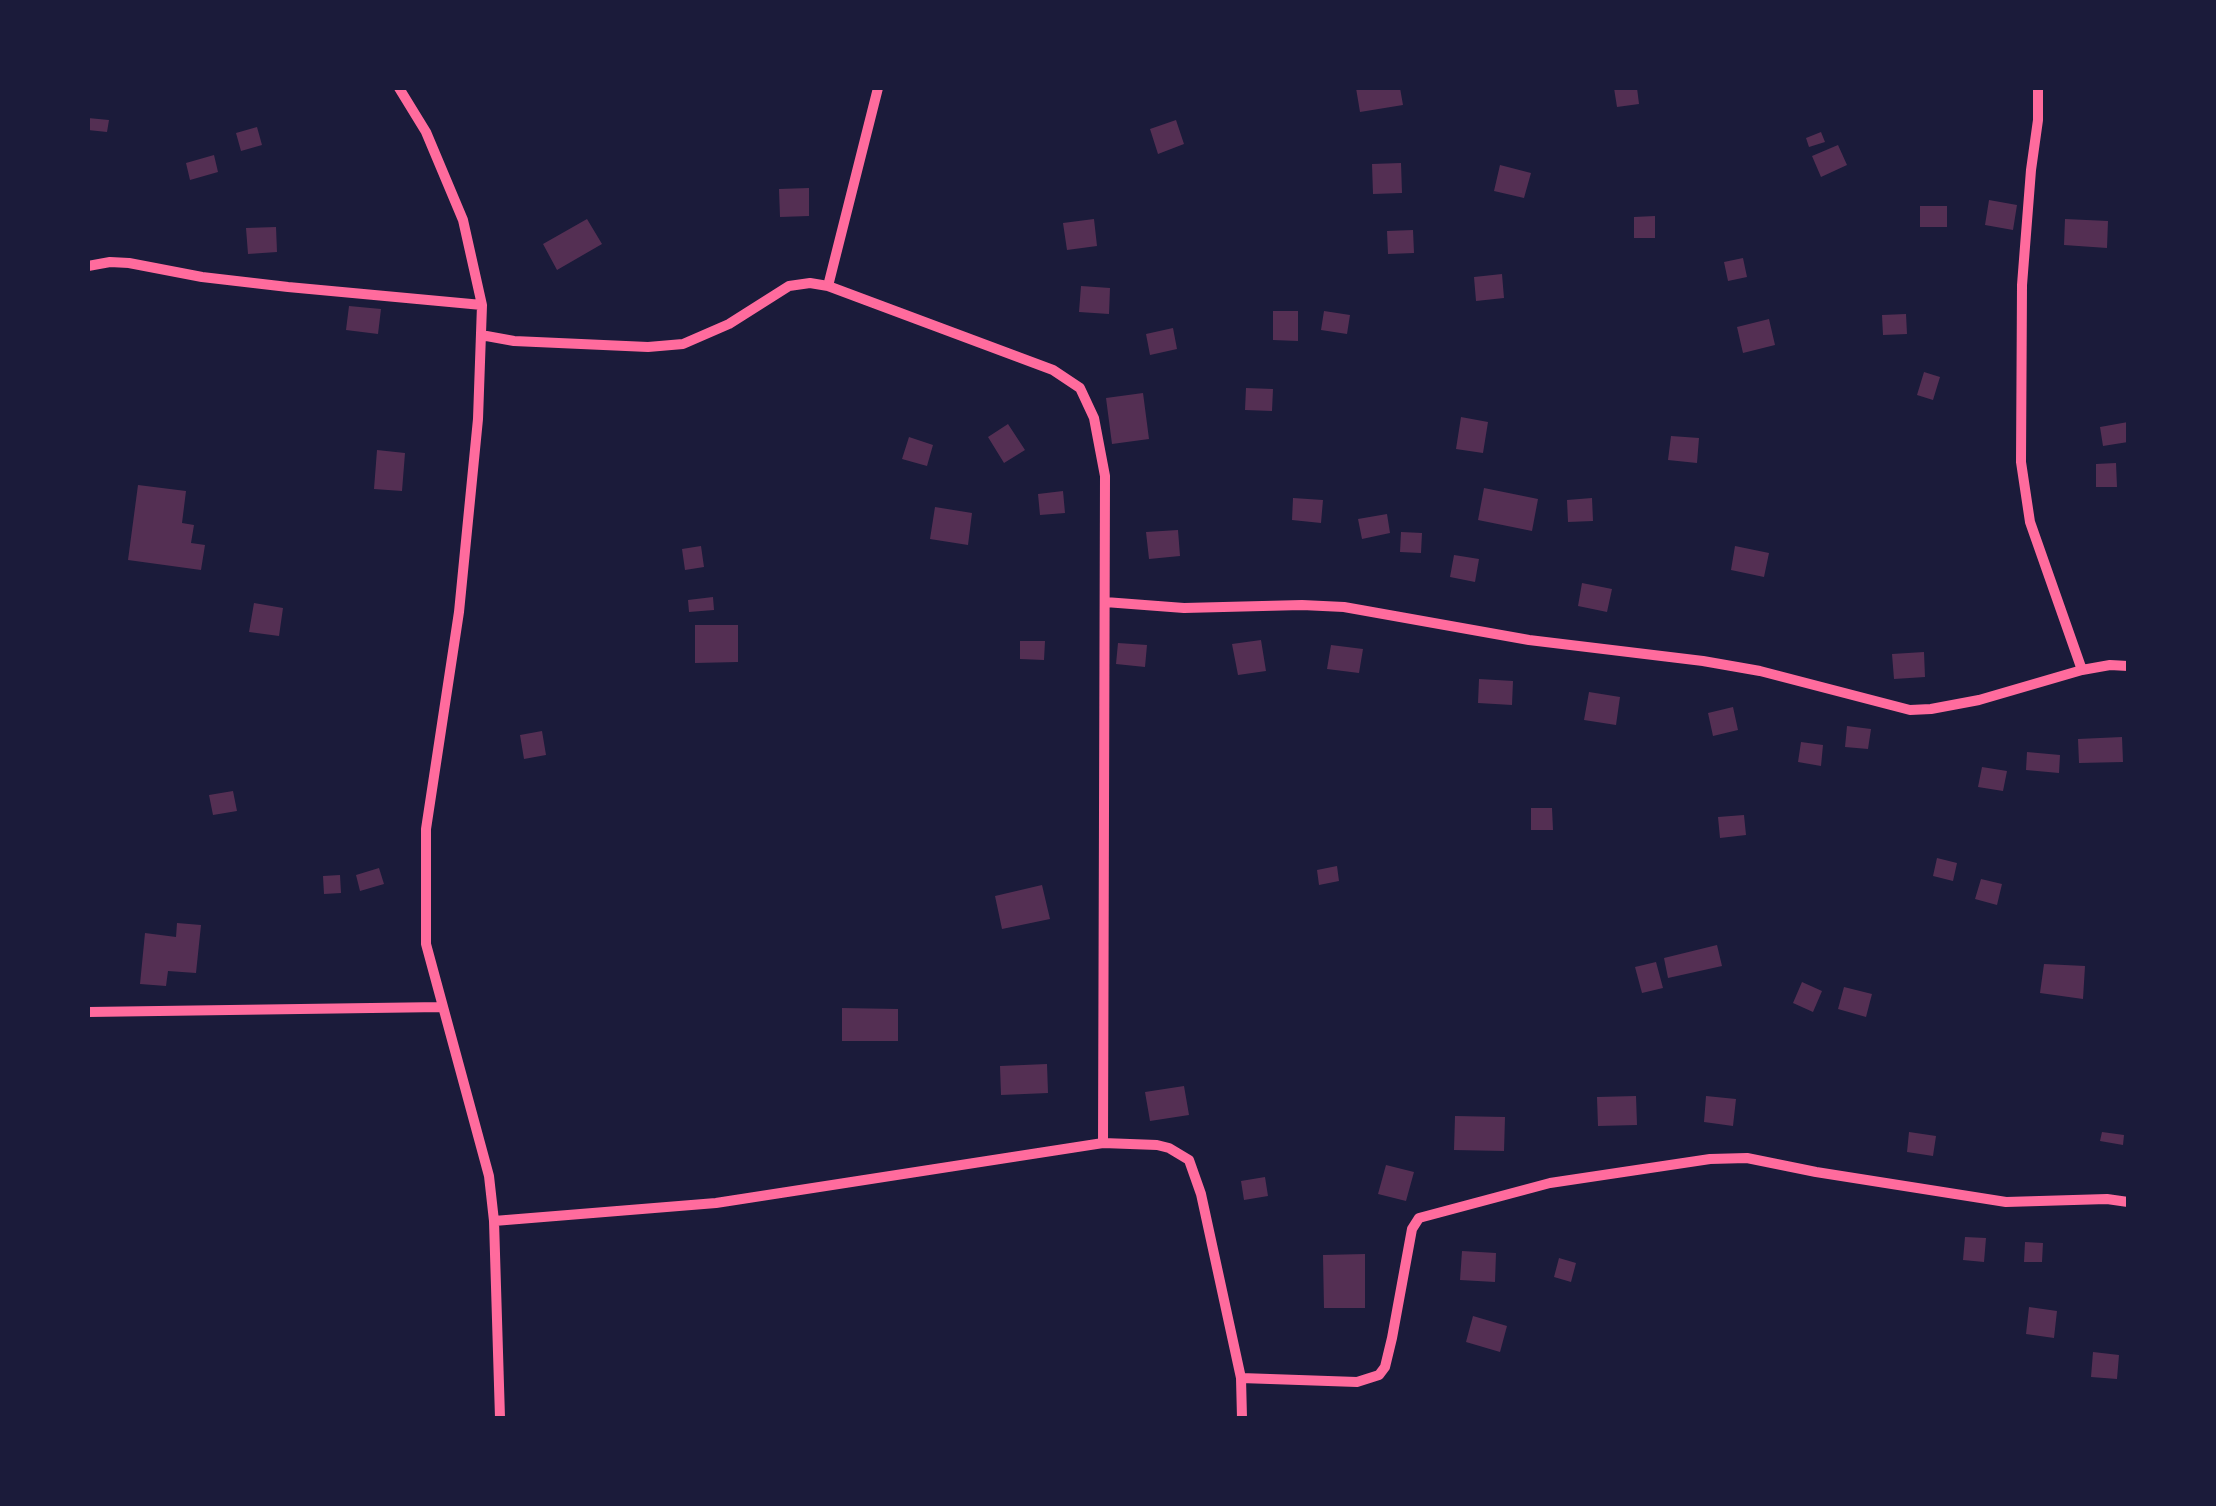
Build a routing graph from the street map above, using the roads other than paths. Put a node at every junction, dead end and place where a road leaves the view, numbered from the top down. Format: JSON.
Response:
{"nodes":[{"id":1,"x":399,"y":88,"type":"edge"},
{"id":2,"x":878,"y":88,"type":"edge"},
{"id":3,"x":2038,"y":88,"type":"edge"},
{"id":4,"x":88,"y":266,"type":"edge"},
{"id":5,"x":828,"y":286,"type":"junction"},
{"id":6,"x":482,"y":305,"type":"junction"},
{"id":7,"x":481,"y":335,"type":"junction"},
{"id":8,"x":1105,"y":602,"type":"junction"},
{"id":9,"x":2128,"y":666,"type":"edge"},
{"id":10,"x":2082,"y":670,"type":"junction"},
{"id":11,"x":442,"y":1007,"type":"junction"},
{"id":12,"x":88,"y":1012,"type":"edge"},
{"id":13,"x":1103,"y":1143,"type":"junction"},
{"id":14,"x":2128,"y":1202,"type":"edge"},
{"id":15,"x":494,"y":1221,"type":"junction"},
{"id":16,"x":1241,"y":1378,"type":"junction"},
{"id":17,"x":500,"y":1418,"type":"edge"},
{"id":18,"x":1242,"y":1418,"type":"edge"}],
"edges":[{"from":1,"to":6,"type":"street"},
{"from":2,"to":5,"type":"street"},
{"from":3,"to":10,"type":"street"},
{"from":4,"to":6,"type":"street"},
{"from":5,"to":7,"type":"street"},
{"from":5,"to":8,"type":"street"},
{"from":6,"to":7,"type":"street"},
{"from":7,"to":11,"type":"street"},
{"from":8,"to":10,"type":"street"},
{"from":8,"to":13,"type":"street"},
{"from":9,"to":10,"type":"street"},
{"from":11,"to":12,"type":"street"},
{"from":11,"to":15,"type":"street"},
{"from":13,"to":15,"type":"street"},
{"from":13,"to":16,"type":"street"},
{"from":14,"to":16,"type":"street"},
{"from":15,"to":17,"type":"street"},
{"from":16,"to":18,"type":"street"}]}
